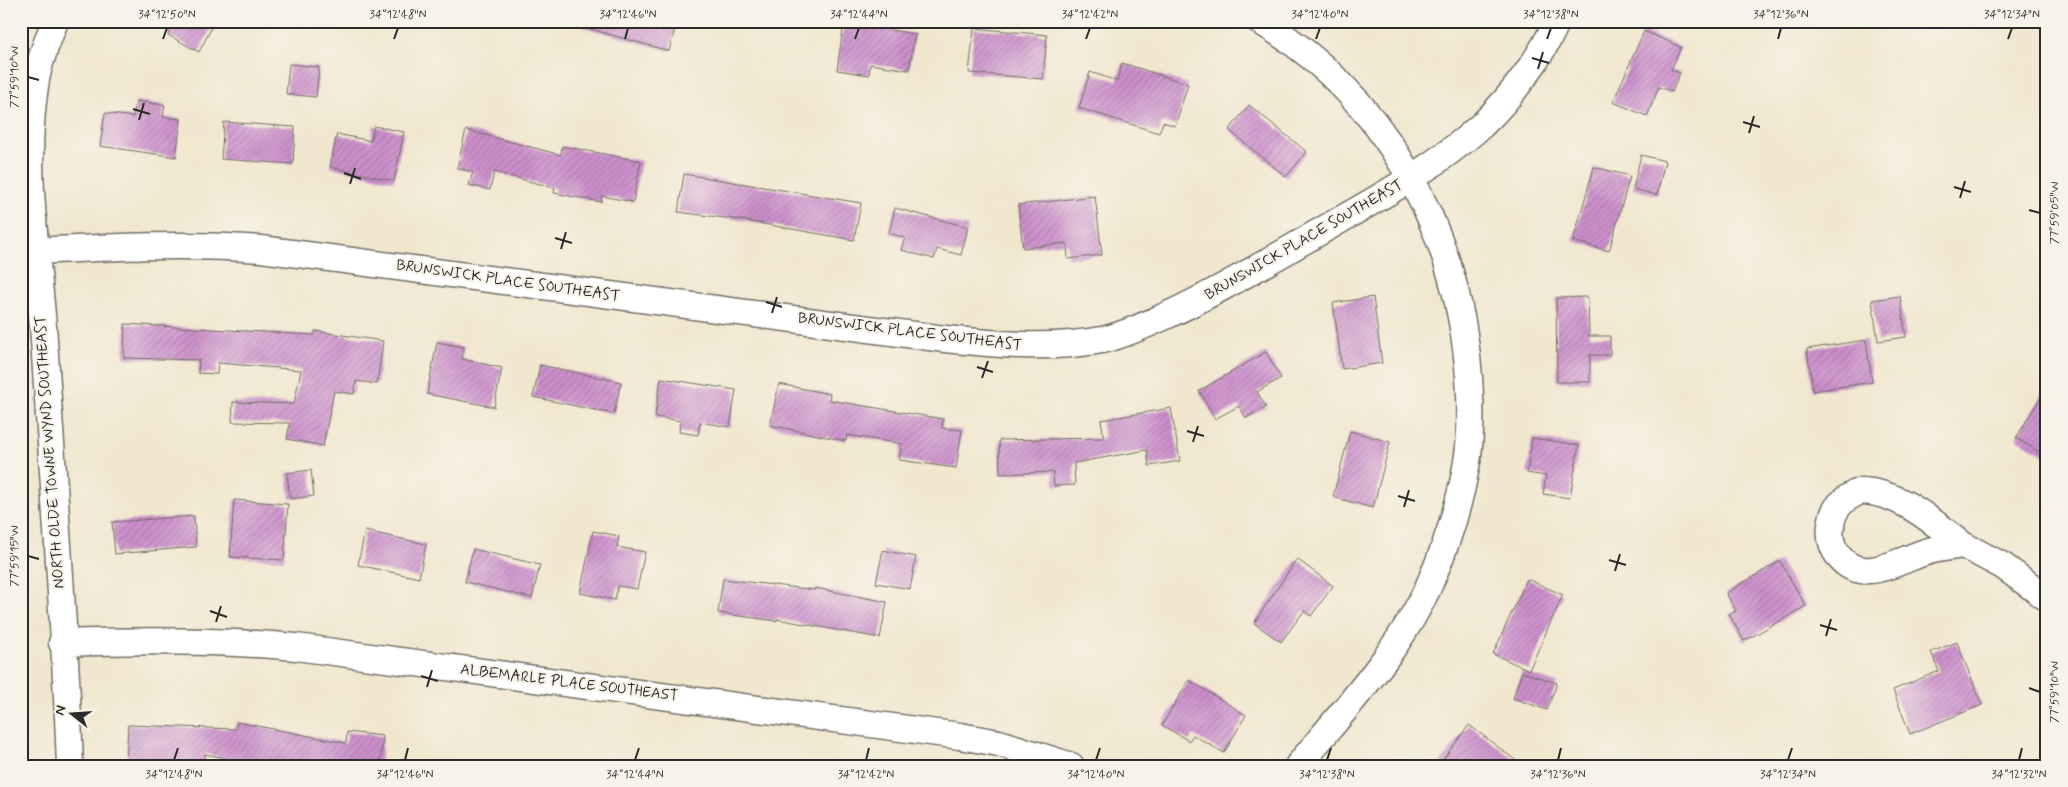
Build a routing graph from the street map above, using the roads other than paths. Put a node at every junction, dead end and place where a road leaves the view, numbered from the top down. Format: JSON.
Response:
{"nodes":[{"id":1,"x":55,"y":21,"type":"edge"},
{"id":2,"x":1260,"y":21,"type":"edge"},
{"id":3,"x":1557,"y":21,"type":"edge"},
{"id":4,"x":1412,"y":178,"type":"junction"},
{"id":5,"x":36,"y":252,"type":"junction"},
{"id":6,"x":1963,"y":545,"type":"junction"},
{"id":7,"x":2047,"y":598,"type":"edge"},
{"id":8,"x":62,"y":642,"type":"junction"},
{"id":9,"x":70,"y":766,"type":"edge"},
{"id":10,"x":1071,"y":766,"type":"edge"},
{"id":11,"x":1298,"y":766,"type":"edge"}],
"edges":[{"from":1,"to":5,"type":"street","name":"NORTH OLDE TOWNE WYND SOUTHEAST"},
{"from":2,"to":4,"type":"street"},
{"from":3,"to":4,"type":"street","name":"BRUNSWICK PLACE SOUTHEAST"},
{"from":4,"to":5,"type":"street","name":"BRUNSWICK PLACE SOUTHEAST"},
{"from":4,"to":11,"type":"street"},
{"from":5,"to":8,"type":"street","name":"NORTH OLDE TOWNE WYND SOUTHEAST"},
{"from":6,"to":6,"type":"street"},
{"from":6,"to":7,"type":"street"},
{"from":8,"to":9,"type":"street","name":"NORTH OLDE TOWNE WYND SOUTHEAST"},
{"from":8,"to":10,"type":"street","name":"ALBEMARLE PLACE SOUTHEAST"}]}
